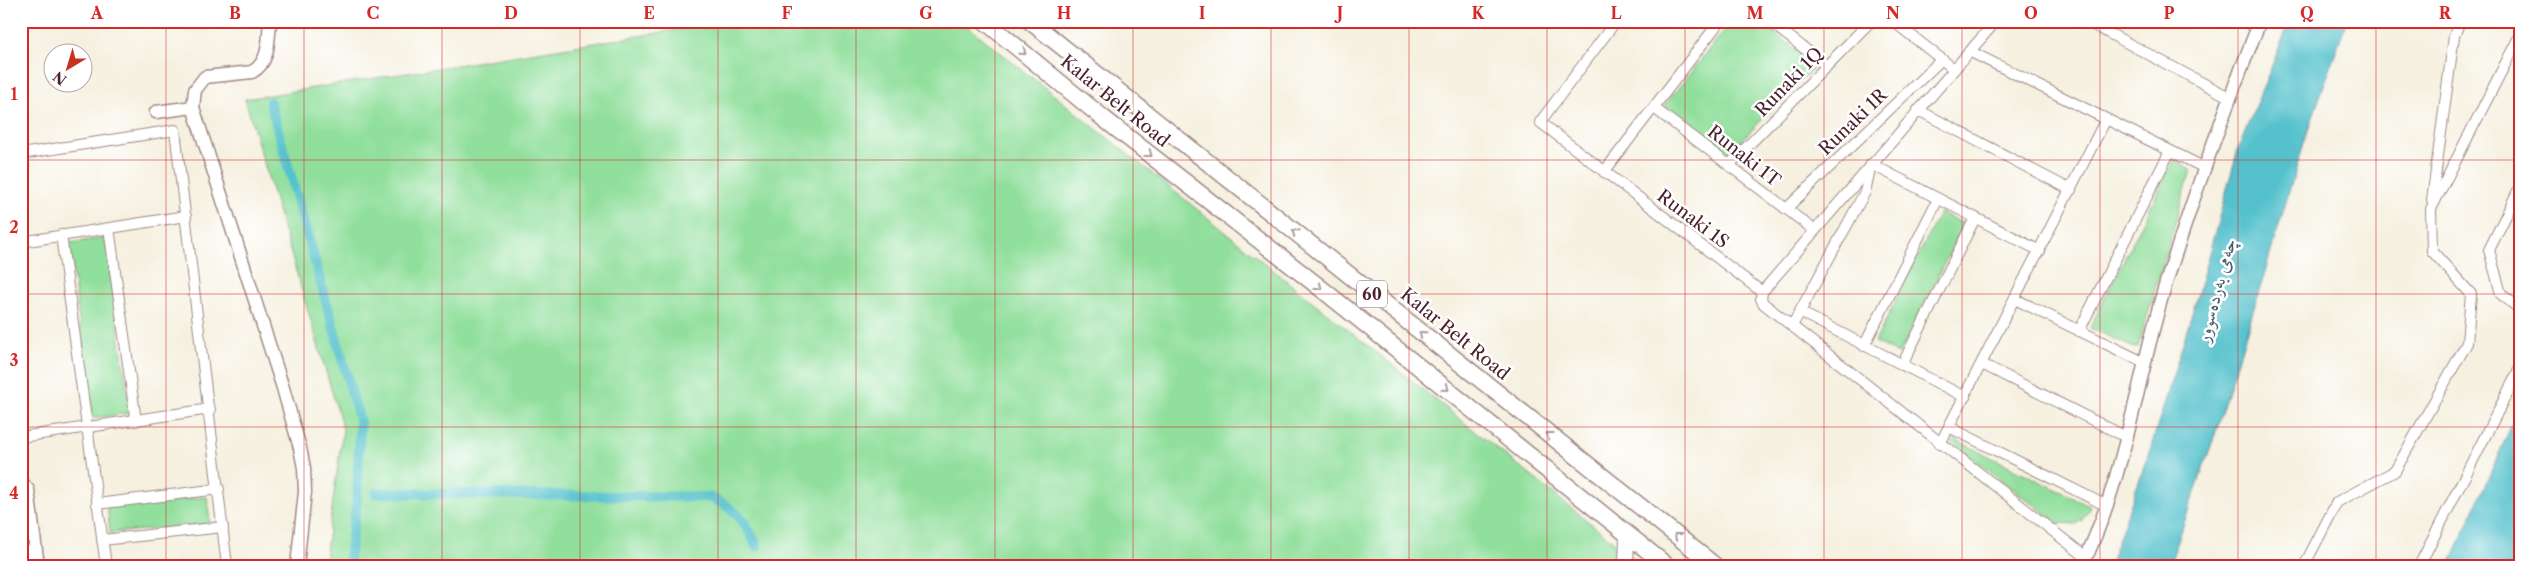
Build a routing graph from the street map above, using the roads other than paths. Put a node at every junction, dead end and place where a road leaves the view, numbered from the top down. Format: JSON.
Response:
{"nodes":[{"id":1,"x":270,"y":21,"type":"edge"},
{"id":2,"x":985,"y":21,"type":"edge"},
{"id":3,"x":1030,"y":21,"type":"edge"},
{"id":4,"x":1616,"y":21,"type":"edge"},
{"id":5,"x":1720,"y":21,"type":"edge"},
{"id":6,"x":1768,"y":21,"type":"edge"},
{"id":7,"x":1871,"y":21,"type":"edge"},
{"id":8,"x":1893,"y":21,"type":"edge"},
{"id":9,"x":1996,"y":21,"type":"edge"},
{"id":10,"x":2086,"y":21,"type":"edge"},
{"id":11,"x":2245,"y":21,"type":"edge"},
{"id":12,"x":2460,"y":21,"type":"edge"},
{"id":13,"x":2258,"y":24,"type":"edge"},
{"id":14,"x":2521,"y":32,"type":"edge"},
{"id":15,"x":1969,"y":51,"type":"junction"},
{"id":16,"x":1942,"y":59,"type":"junction"},
{"id":17,"x":1827,"y":66,"type":"junction"},
{"id":18,"x":1954,"y":69,"type":"junction"},
{"id":19,"x":2229,"y":97,"type":"junction"},
{"id":20,"x":193,"y":107,"type":"junction"},
{"id":21,"x":1654,"y":108,"type":"junction"},
{"id":22,"x":1918,"y":110,"type":"junction"},
{"id":23,"x":156,"y":112,"type":"dead end"},
{"id":24,"x":2106,"y":119,"type":"junction"},
{"id":25,"x":2170,"y":151,"type":"junction"},
{"id":26,"x":21,"y":154,"type":"edge"},
{"id":27,"x":1871,"y":164,"type":"junction"},
{"id":28,"x":1730,"y":165,"type":"junction"},
{"id":29,"x":2205,"y":168,"type":"junction"},
{"id":30,"x":1604,"y":172,"type":"junction"},
{"id":31,"x":1238,"y":186,"type":"junction"},
{"id":32,"x":2521,"y":186,"type":"edge"},
{"id":33,"x":2071,"y":190,"type":"junction"},
{"id":34,"x":1938,"y":199,"type":"junction"},
{"id":35,"x":1220,"y":209,"type":"junction"},
{"id":36,"x":1786,"y":209,"type":"junction"},
{"id":37,"x":2431,"y":209,"type":"junction"},
{"id":38,"x":186,"y":216,"type":"junction"},
{"id":39,"x":1975,"y":218,"type":"junction"},
{"id":40,"x":109,"y":228,"type":"junction"},
{"id":41,"x":1814,"y":230,"type":"junction"},
{"id":42,"x":61,"y":235,"type":"junction"},
{"id":43,"x":21,"y":242,"type":"edge"},
{"id":44,"x":2040,"y":251,"type":"junction"},
{"id":45,"x":1762,"y":292,"type":"junction"},
{"id":46,"x":2015,"y":299,"type":"junction"},
{"id":47,"x":2521,"y":310,"type":"edge"},
{"id":48,"x":1800,"y":312,"type":"junction"},
{"id":49,"x":1792,"y":326,"type":"junction"},
{"id":50,"x":2079,"y":331,"type":"junction"},
{"id":51,"x":1864,"y":346,"type":"junction"},
{"id":52,"x":2145,"y":363,"type":"junction"},
{"id":53,"x":1982,"y":364,"type":"junction"},
{"id":54,"x":1902,"y":365,"type":"junction"},
{"id":55,"x":2521,"y":366,"type":"edge"},
{"id":56,"x":1964,"y":397,"type":"junction"},
{"id":57,"x":210,"y":409,"type":"junction"},
{"id":58,"x":136,"y":421,"type":"junction"},
{"id":59,"x":1949,"y":427,"type":"junction"},
{"id":60,"x":87,"y":428,"type":"junction"},
{"id":61,"x":21,"y":437,"type":"edge"},
{"id":62,"x":2126,"y":437,"type":"junction"},
{"id":63,"x":1940,"y":444,"type":"junction"},
{"id":64,"x":21,"y":481,"type":"edge"},
{"id":65,"x":219,"y":489,"type":"junction"},
{"id":66,"x":97,"y":504,"type":"junction"},
{"id":67,"x":2107,"y":506,"type":"junction"},
{"id":68,"x":32,"y":521,"type":"junction"},
{"id":69,"x":223,"y":527,"type":"junction"},
{"id":70,"x":21,"y":533,"type":"edge"},
{"id":71,"x":1627,"y":534,"type":"junction"},
{"id":72,"x":102,"y":540,"type":"junction"},
{"id":73,"x":21,"y":548,"type":"edge"},
{"id":74,"x":2084,"y":561,"type":"edge"},
{"id":75,"x":38,"y":562,"type":"edge"},
{"id":76,"x":106,"y":566,"type":"edge"},
{"id":77,"x":227,"y":566,"type":"edge"},
{"id":78,"x":297,"y":566,"type":"edge"},
{"id":79,"x":1626,"y":566,"type":"edge"},
{"id":80,"x":1667,"y":566,"type":"edge"},
{"id":81,"x":1715,"y":566,"type":"edge"},
{"id":82,"x":2304,"y":566,"type":"edge"},
{"id":83,"x":2419,"y":566,"type":"edge"}],
"edges":[{"from":1,"to":20,"type":"street"},
{"from":2,"to":35,"type":"highway","name":"Kalar Belt Road","number":"60","one_way":true},
{"from":3,"to":31,"type":"highway","name":"Kalar Belt Road","number":"60"},
{"from":4,"to":30,"type":"street","name":"Runaki 1S"},
{"from":5,"to":21,"type":"street"},
{"from":6,"to":17,"type":"street"},
{"from":7,"to":17,"type":"street","name":"Runaki 1Q"},
{"from":8,"to":16,"type":"street"},
{"from":9,"to":15,"type":"street"},
{"from":10,"to":19,"type":"street"},
{"from":11,"to":13,"type":"street"},
{"from":12,"to":37,"type":"street"},
{"from":13,"to":19,"type":"street"},
{"from":14,"to":37,"type":"street"},
{"from":15,"to":18,"type":"street"},
{"from":15,"to":24,"type":"street"},
{"from":16,"to":18,"type":"street"},
{"from":16,"to":36,"type":"street","name":"Runaki 1R"},
{"from":17,"to":28,"type":"street","name":"Runaki 1Q"},
{"from":18,"to":22,"type":"street"},
{"from":19,"to":29,"type":"street"},
{"from":20,"to":23,"type":"street"},
{"from":20,"to":78,"type":"street"},
{"from":21,"to":28,"type":"street","name":"Runaki 1T"},
{"from":21,"to":30,"type":"street"},
{"from":22,"to":27,"type":"street"},
{"from":22,"to":33,"type":"street"},
{"from":24,"to":25,"type":"street"},
{"from":24,"to":33,"type":"street"},
{"from":25,"to":29,"type":"street"},
{"from":25,"to":50,"type":"street"},
{"from":26,"to":38,"type":"street"},
{"from":27,"to":34,"type":"street"},
{"from":27,"to":41,"type":"street"},
{"from":27,"to":48,"type":"street"},
{"from":28,"to":36,"type":"street","name":"Runaki 1T"},
{"from":29,"to":52,"type":"street"},
{"from":30,"to":45,"type":"street","name":"Runaki 1S"},
{"from":31,"to":35,"type":"highway"},
{"from":81,"to":31,"type":"highway","name":"Kalar Belt Road","number":"60","one_way":true},
{"from":32,"to":47,"type":"street"},
{"from":33,"to":44,"type":"street"},
{"from":34,"to":39,"type":"street"},
{"from":34,"to":51,"type":"street"},
{"from":35,"to":71,"type":"highway","name":"Kalar Belt Road","number":"60","one_way":true},
{"from":36,"to":41,"type":"street","name":"Runaki 1T"},
{"from":37,"to":82,"type":"street"},
{"from":38,"to":40,"type":"street"},
{"from":38,"to":57,"type":"street"},
{"from":39,"to":44,"type":"street"},
{"from":39,"to":54,"type":"street"},
{"from":40,"to":42,"type":"street"},
{"from":40,"to":58,"type":"street"},
{"from":41,"to":45,"type":"street"},
{"from":42,"to":43,"type":"street"},
{"from":42,"to":60,"type":"street"},
{"from":44,"to":46,"type":"street"},
{"from":45,"to":49,"type":"street"},
{"from":46,"to":50,"type":"street"},
{"from":46,"to":53,"type":"street"},
{"from":48,"to":49,"type":"street"},
{"from":48,"to":51,"type":"street"},
{"from":49,"to":63,"type":"street"},
{"from":50,"to":52,"type":"street"},
{"from":51,"to":54,"type":"street"},
{"from":52,"to":62,"type":"street"},
{"from":53,"to":56,"type":"street"},
{"from":53,"to":62,"type":"street"},
{"from":54,"to":56,"type":"street"},
{"from":55,"to":83,"type":"street"},
{"from":56,"to":59,"type":"street"},
{"from":57,"to":58,"type":"street"},
{"from":57,"to":65,"type":"street"},
{"from":58,"to":60,"type":"street"},
{"from":59,"to":63,"type":"street"},
{"from":59,"to":67,"type":"street"},
{"from":60,"to":61,"type":"street"},
{"from":60,"to":66,"type":"street"},
{"from":62,"to":67,"type":"street"},
{"from":63,"to":74,"type":"street"},
{"from":64,"to":68,"type":"street"},
{"from":65,"to":66,"type":"street"},
{"from":65,"to":69,"type":"street"},
{"from":66,"to":72,"type":"street"},
{"from":67,"to":74,"type":"street"},
{"from":68,"to":70,"type":"street"},
{"from":68,"to":75,"type":"street"},
{"from":69,"to":72,"type":"street"},
{"from":69,"to":77,"type":"street"},
{"from":71,"to":79,"type":"main road"},
{"from":71,"to":80,"type":"highway","name":"Kalar Belt Road","number":"60"},
{"from":72,"to":76,"type":"street"},
{"from":73,"to":75,"type":"street"}]}
